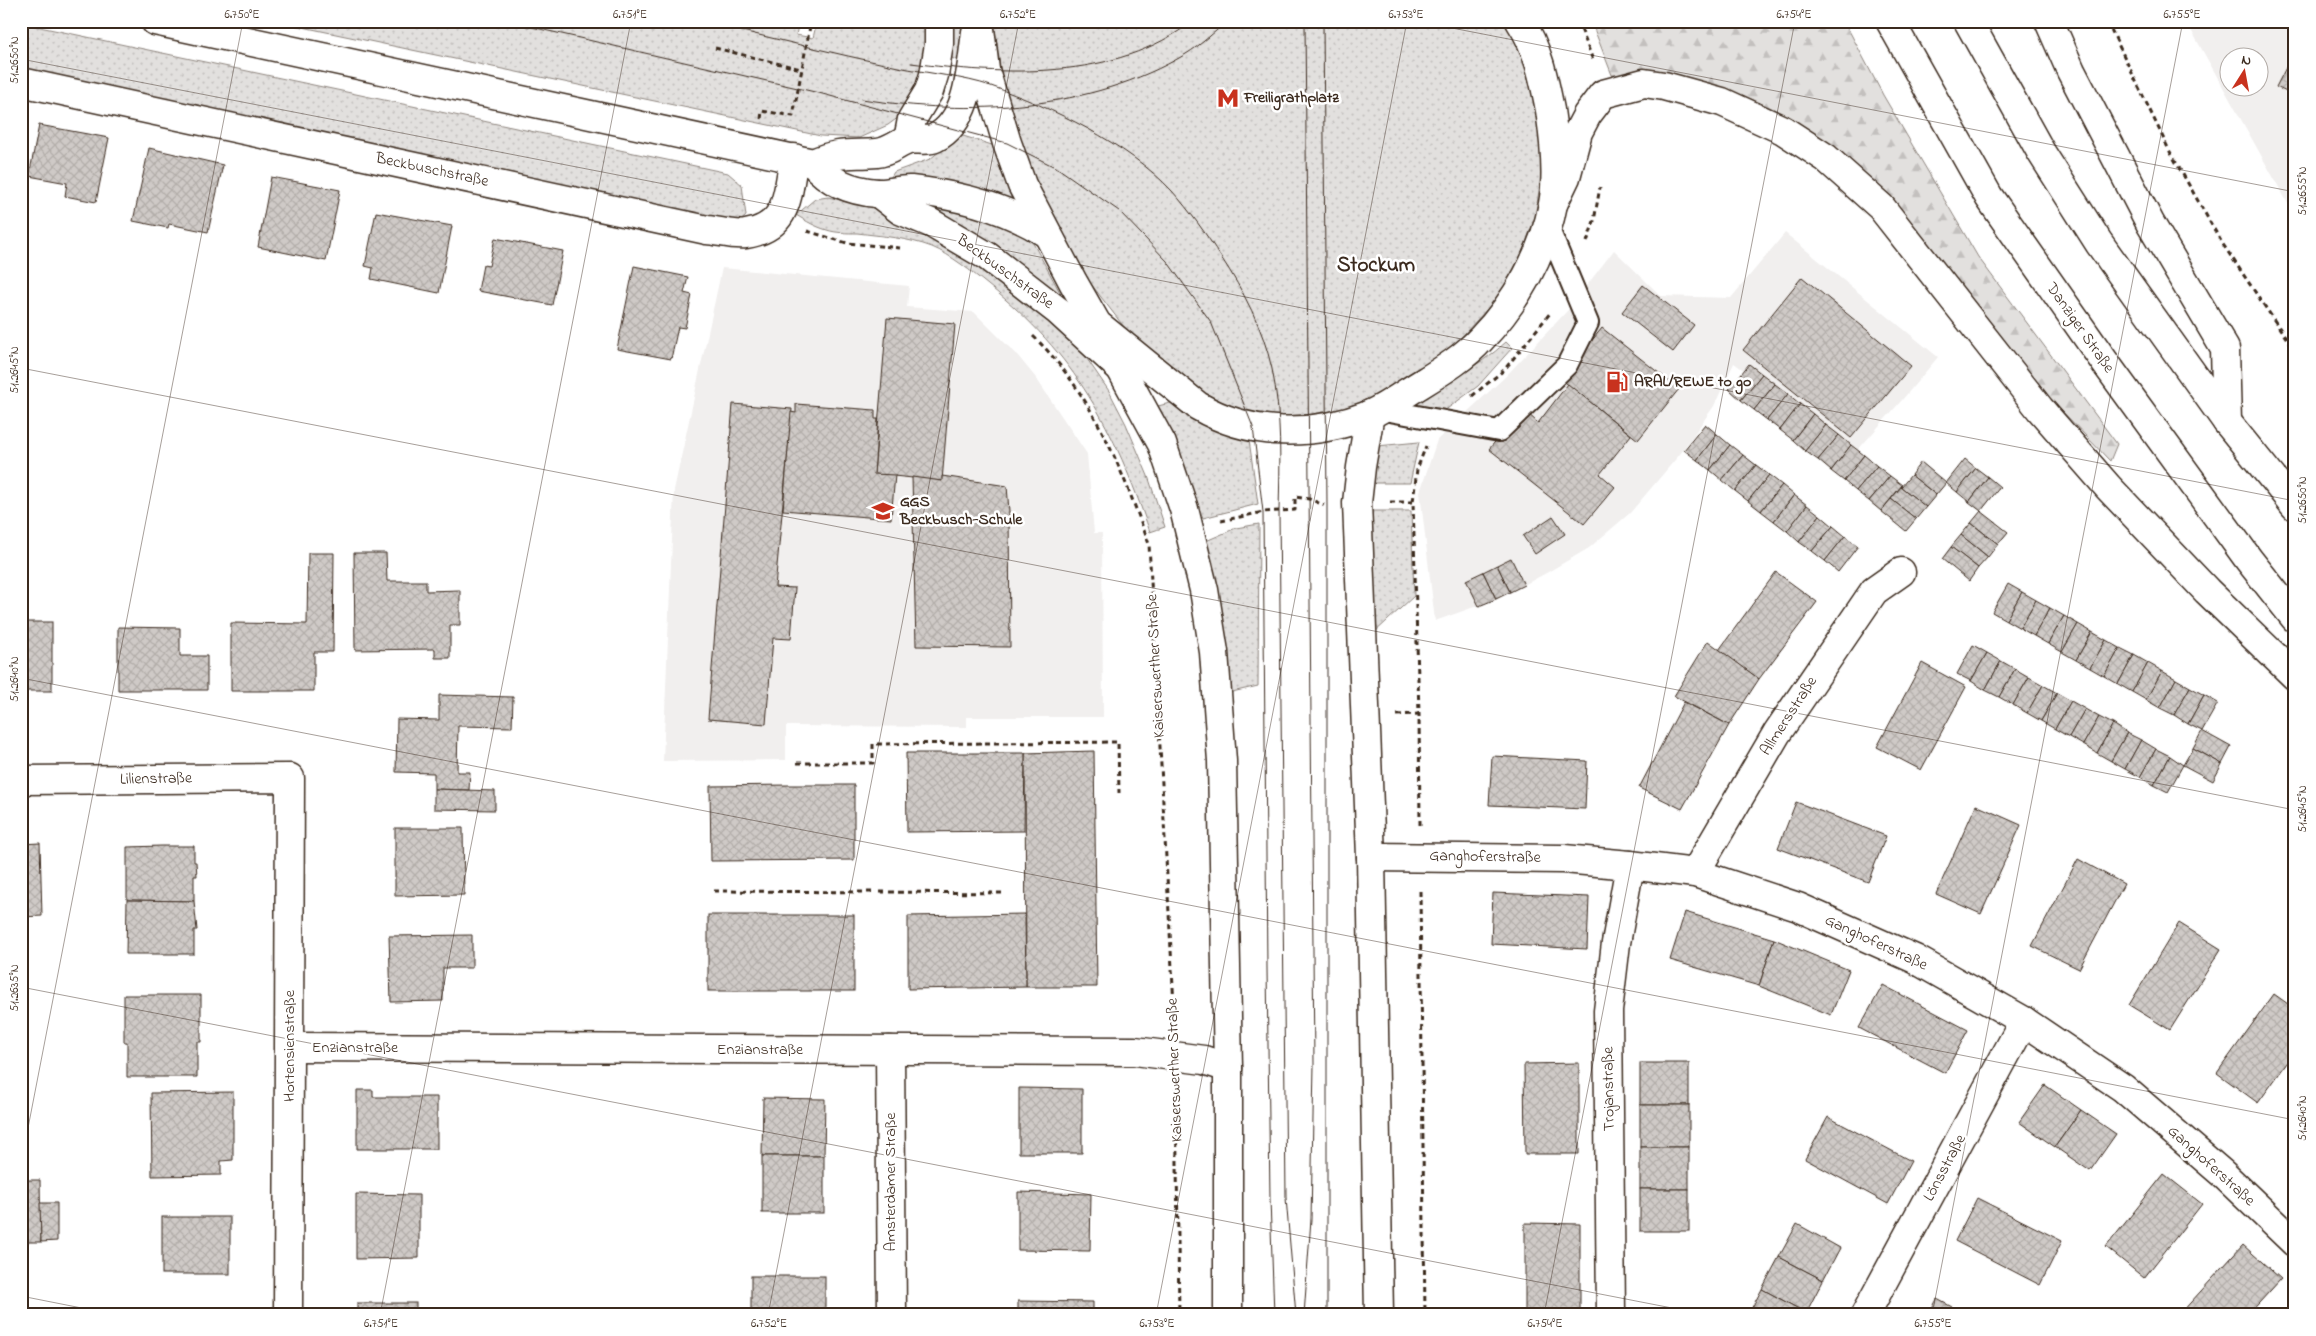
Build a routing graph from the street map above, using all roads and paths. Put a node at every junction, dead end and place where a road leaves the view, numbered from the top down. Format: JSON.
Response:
{"nodes":[{"id":1,"x":155,"y":21,"type":"edge"},
{"id":2,"x":811,"y":21,"type":"edge"},
{"id":3,"x":940,"y":21,"type":"edge"},
{"id":4,"x":978,"y":21,"type":"edge"},
{"id":5,"x":1520,"y":21,"type":"edge"},
{"id":6,"x":1890,"y":21,"type":"edge"},
{"id":7,"x":1968,"y":21,"type":"edge"},
{"id":8,"x":2049,"y":21,"type":"edge"},
{"id":9,"x":2107,"y":21,"type":"edge"},
{"id":10,"x":715,"y":48,"type":"dead end"},
{"id":11,"x":801,"y":69,"type":"junction"},
{"id":12,"x":21,"y":82,"type":"edge"},
{"id":13,"x":908,"y":140,"type":"junction"},
{"id":14,"x":754,"y":150,"type":"junction"},
{"id":15,"x":804,"y":160,"type":"junction"},
{"id":16,"x":878,"y":193,"type":"junction"},
{"id":17,"x":1551,"y":215,"type":"junction"},
{"id":18,"x":780,"y":218,"type":"junction"},
{"id":19,"x":1046,"y":232,"type":"junction"},
{"id":20,"x":905,"y":248,"type":"dead end"},
{"id":21,"x":1097,"y":324,"type":"junction"},
{"id":22,"x":1026,"y":330,"type":"dead end"},
{"id":23,"x":2295,"y":351,"type":"edge"},
{"id":24,"x":1121,"y":368,"type":"junction"},
{"id":25,"x":1374,"y":412,"type":"junction"},
{"id":26,"x":2227,"y":422,"type":"junction"},
{"id":27,"x":1357,"y":503,"type":"junction"},
{"id":28,"x":2295,"y":506,"type":"edge"},
{"id":29,"x":1188,"y":528,"type":"junction"},
{"id":30,"x":1149,"y":544,"type":"junction"},
{"id":31,"x":1901,"y":572,"type":"dead end"},
{"id":32,"x":2295,"y":618,"type":"edge"},
{"id":33,"x":2295,"y":676,"type":"edge"},
{"id":34,"x":1397,"y":714,"type":"dead end"},
{"id":35,"x":1419,"y":714,"type":"junction"},
{"id":36,"x":797,"y":763,"type":"dead end"},
{"id":37,"x":290,"y":778,"type":"joint"},
{"id":38,"x":21,"y":780,"type":"edge"},
{"id":39,"x":1119,"y":793,"type":"dead end"},
{"id":40,"x":1420,"y":856,"type":"junction"},
{"id":41,"x":1371,"y":857,"type":"junction"},
{"id":42,"x":1630,"y":865,"type":"junction"},
{"id":43,"x":1695,"y":873,"type":"junction"},
{"id":44,"x":714,"y":892,"type":"dead end"},
{"id":45,"x":872,"y":892,"type":"dead end"},
{"id":46,"x":880,"y":892,"type":"dead end"},
{"id":47,"x":1004,"y":894,"type":"dead end"},
{"id":48,"x":2024,"y":1021,"type":"junction"},
{"id":49,"x":290,"y":1047,"type":"junction"},
{"id":50,"x":890,"y":1050,"type":"junction"},
{"id":51,"x":1176,"y":1057,"type":"junction"},
{"id":52,"x":1228,"y":1068,"type":"junction"},
{"id":53,"x":2295,"y":1243,"type":"edge"},
{"id":54,"x":288,"y":1315,"type":"edge"},
{"id":55,"x":892,"y":1315,"type":"edge"},
{"id":56,"x":1179,"y":1315,"type":"edge"},
{"id":57,"x":1228,"y":1315,"type":"edge"},
{"id":58,"x":1379,"y":1315,"type":"edge"},
{"id":59,"x":1425,"y":1315,"type":"edge"},
{"id":60,"x":1611,"y":1315,"type":"edge"},
{"id":61,"x":1865,"y":1315,"type":"edge"}],
"edges":[{"from":1,"to":14,"type":"main road"},
{"from":2,"to":11,"type":"path"},
{"from":3,"to":13,"type":"main road"},
{"from":4,"to":13,"type":"main road"},
{"from":4,"to":19,"type":"main road"},
{"from":5,"to":17,"type":"main road"},
{"from":6,"to":32,"type":"main road","name":"Danziger Straße"},
{"from":7,"to":26,"type":"main road"},
{"from":8,"to":26,"type":"main road"},
{"from":9,"to":23,"type":"path"},
{"from":10,"to":11,"type":"path"},
{"from":11,"to":14,"type":"path"},
{"from":12,"to":18,"type":"main road","name":"Beckbuschstraße"},
{"from":13,"to":15,"type":"main road"},
{"from":14,"to":15,"type":"main road"},
{"from":15,"to":16,"type":"main road","name":"Beckbuschstraße"},
{"from":15,"to":18,"type":"main road"},
{"from":16,"to":19,"type":"main road","name":"Beckbuschstraße"},
{"from":16,"to":24,"type":"main road","name":"Beckbuschstraße"},
{"from":17,"to":25,"type":"main road"},
{"from":17,"to":25,"type":"lane"},
{"from":17,"to":33,"type":"main road"},
{"from":18,"to":20,"type":"path"},
{"from":19,"to":21,"type":"main road"},
{"from":21,"to":24,"type":"main road"},
{"from":21,"to":25,"type":"main road"},
{"from":22,"to":30,"type":"path","name":"Kaiserswerther Straße"},
{"from":24,"to":29,"type":"main road"},
{"from":25,"to":27,"type":"main road"},
{"from":26,"to":28,"type":"main road"},
{"from":27,"to":29,"type":"path"},
{"from":27,"to":35,"type":"path"},
{"from":27,"to":41,"type":"main road"},
{"from":29,"to":30,"type":"path"},
{"from":29,"to":52,"type":"main road"},
{"from":30,"to":51,"type":"path","name":"Kaiserswerther Straße"},
{"from":31,"to":43,"type":"main road","name":"Allmersstraße"},
{"from":34,"to":35,"type":"path"},
{"from":35,"to":40,"type":"path"},
{"from":36,"to":39,"type":"path"},
{"from":37,"to":38,"type":"main road","name":"Lilienstraße"},
{"from":37,"to":49,"type":"main road","name":"Hortensienstraße"},
{"from":40,"to":41,"type":"main road","name":"Ganghoferstraße"},
{"from":40,"to":42,"type":"main road","name":"Ganghoferstraße"},
{"from":40,"to":59,"type":"path"},
{"from":41,"to":58,"type":"main road"},
{"from":42,"to":43,"type":"main road","name":"Ganghoferstraße"},
{"from":42,"to":60,"type":"main road","name":"Trojanstraße"},
{"from":43,"to":48,"type":"main road","name":"Ganghoferstraße"},
{"from":44,"to":45,"type":"path"},
{"from":46,"to":47,"type":"path"},
{"from":48,"to":53,"type":"main road","name":"Ganghoferstraße"},
{"from":48,"to":61,"type":"main road","name":"Lönsstraße"},
{"from":49,"to":50,"type":"main road","name":"Enzianstraße"},
{"from":49,"to":54,"type":"main road","name":"Hortensienstraße"},
{"from":50,"to":51,"type":"main road","name":"Enzianstraße"},
{"from":50,"to":55,"type":"main road","name":"Amsterdamer Straße"},
{"from":51,"to":52,"type":"main road","name":"Enzianstraße"},
{"from":51,"to":56,"type":"path","name":"Kaiserswerther Straße"},
{"from":52,"to":57,"type":"main road"}]}
